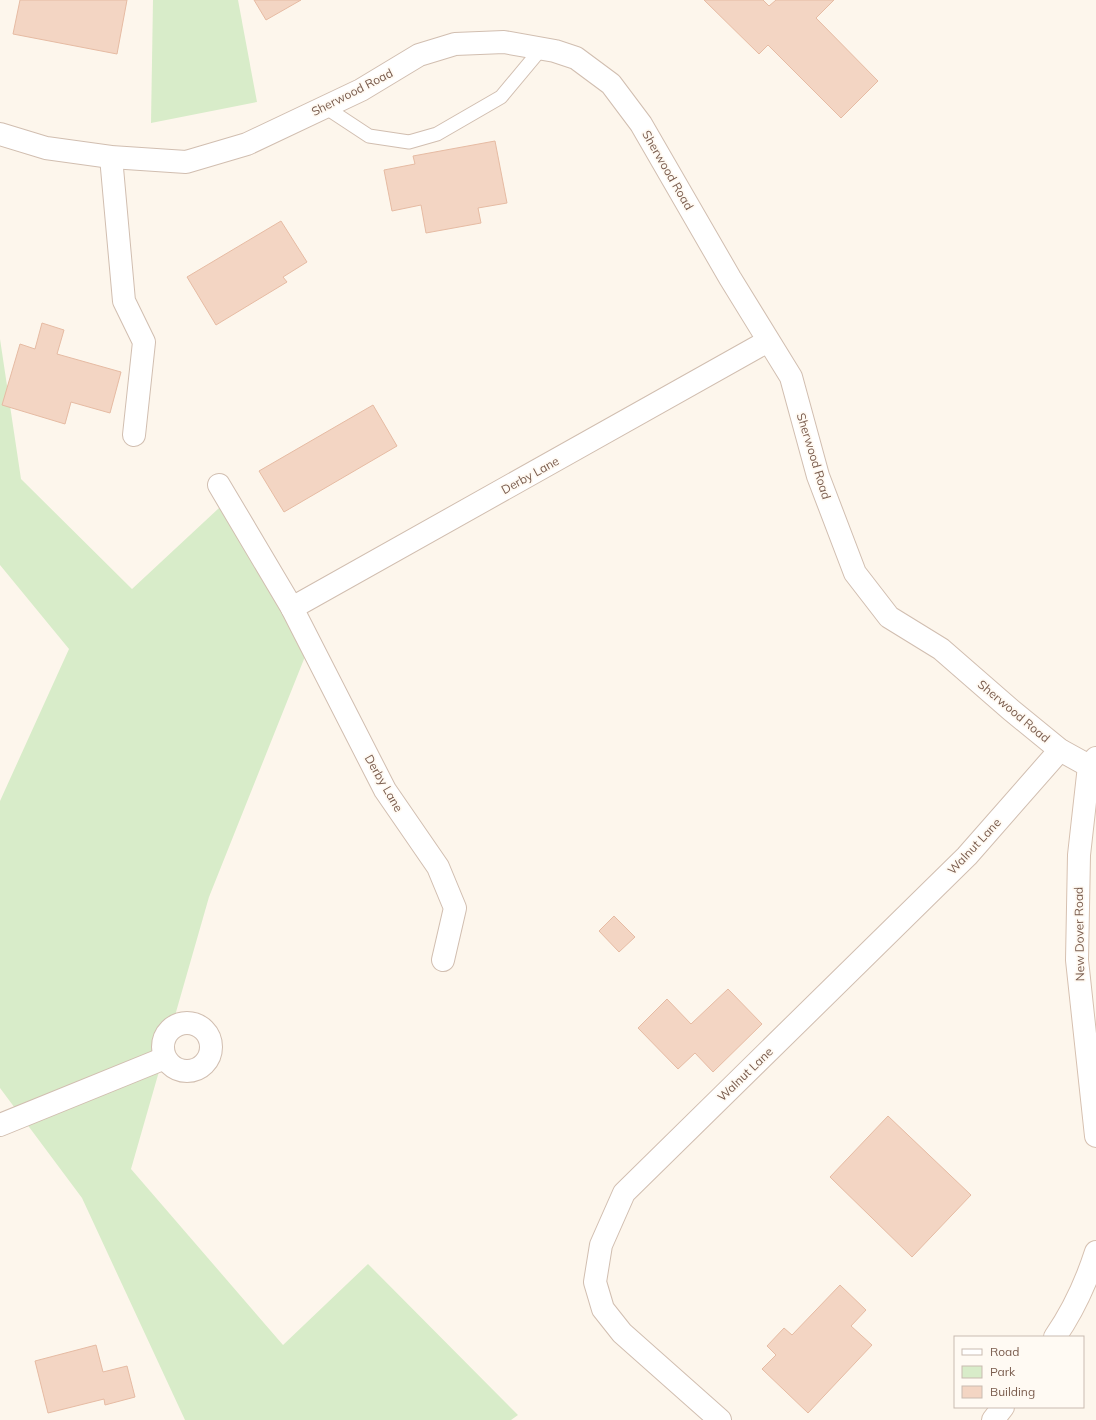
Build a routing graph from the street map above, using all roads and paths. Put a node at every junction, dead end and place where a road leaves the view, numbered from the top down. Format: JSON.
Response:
{"nodes":[{"id":1,"x":541,"y":49,"type":"junction"},
{"id":2,"x":325,"y":107,"type":"junction"},
{"id":3,"x":0,"y":134,"type":"edge"},
{"id":4,"x":112,"y":157,"type":"junction"},
{"id":5,"x":768,"y":341,"type":"junction"},
{"id":6,"x":134,"y":435,"type":"dead end"},
{"id":7,"x":219,"y":485,"type":"dead end"},
{"id":8,"x":292,"y":608,"type":"junction"},
{"id":9,"x":1060,"y":750,"type":"junction"},
{"id":10,"x":1093,"y":762,"type":"edge"},
{"id":11,"x":443,"y":960,"type":"dead end"},
{"id":12,"x":165,"y":1058,"type":"dead end"},
{"id":13,"x":0,"y":1125,"type":"edge"},
{"id":14,"x":1096,"y":1136,"type":"edge"},
{"id":15,"x":1096,"y":1252,"type":"edge"},
{"id":16,"x":1056,"y":1336,"type":"edge"},
{"id":17,"x":1002,"y":1408,"type":"edge"},
{"id":18,"x":720,"y":1420,"type":"edge"},
{"id":19,"x":993,"y":1420,"type":"edge"}],
"edges":[{"from":1,"to":2,"type":"street","name":"Sherwood Road"},
{"from":1,"to":2,"type":"lane"},
{"from":1,"to":5,"type":"street","name":"Sherwood Road"},
{"from":2,"to":4,"type":"street","name":"Sherwood Road"},
{"from":3,"to":4,"type":"street","name":"Sherwood Road"},
{"from":4,"to":6,"type":"street"},
{"from":5,"to":8,"type":"street","name":"Derby Lane"},
{"from":5,"to":9,"type":"street","name":"Sherwood Road"},
{"from":7,"to":8,"type":"street","name":"Derby Lane"},
{"from":8,"to":11,"type":"street","name":"Derby Lane"},
{"from":9,"to":10,"type":"street","name":"Sherwood Road"},
{"from":9,"to":18,"type":"street","name":"Walnut Lane"},
{"from":10,"to":14,"type":"street","name":"New Dover Road"},
{"from":12,"to":13,"type":"street"},
{"from":15,"to":16,"type":"street"},
{"from":17,"to":19,"type":"street"}]}
